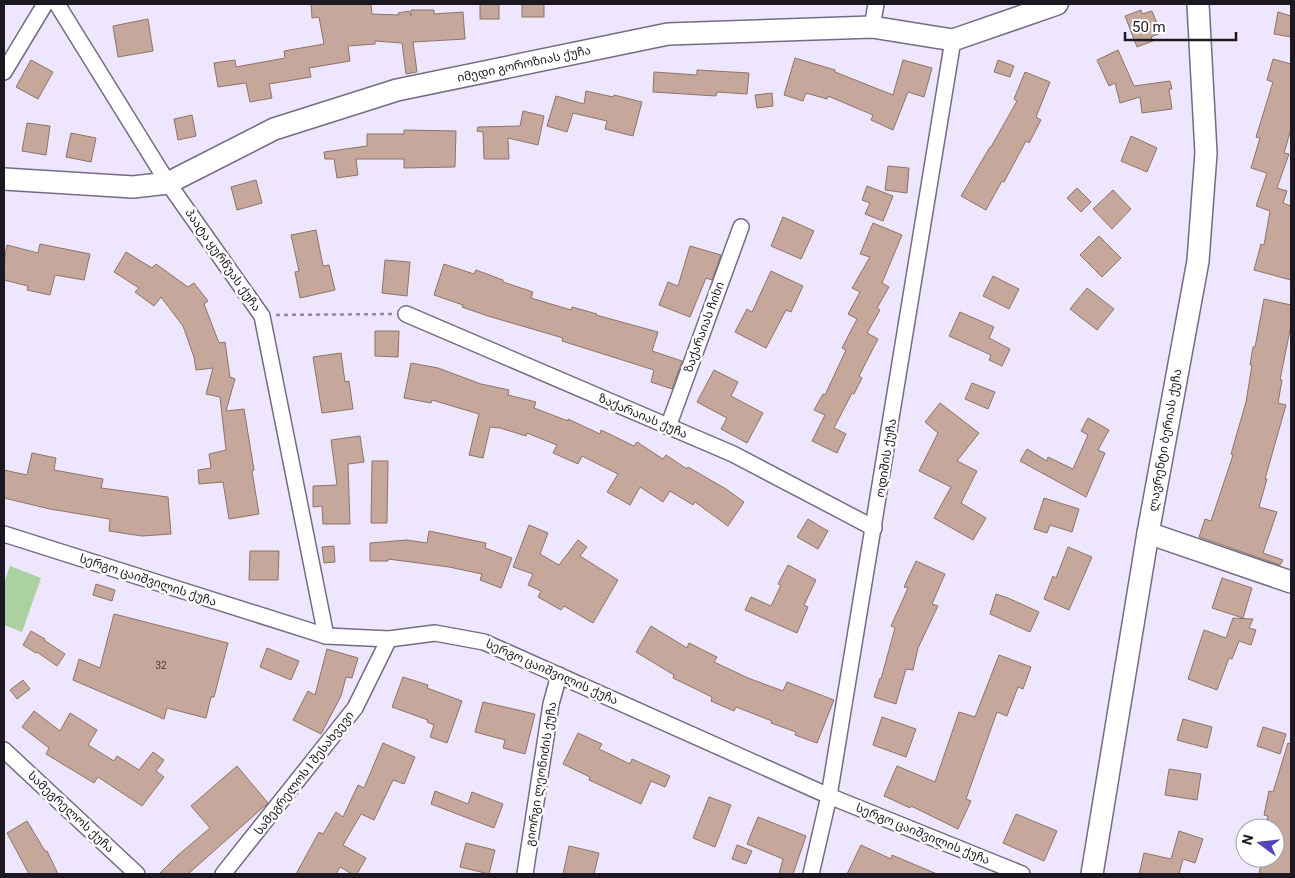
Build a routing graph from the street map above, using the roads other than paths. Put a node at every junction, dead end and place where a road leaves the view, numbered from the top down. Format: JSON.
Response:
{"nodes":[{"id":1,"x":45,"y":4,"type":"edge"},
{"id":2,"x":57,"y":4,"type":"edge"},
{"id":3,"x":876,"y":4,"type":"edge"},
{"id":4,"x":1057,"y":4,"type":"edge"},
{"id":5,"x":1198,"y":4,"type":"edge"},
{"id":6,"x":872,"y":27,"type":"junction"},
{"id":7,"x":953,"y":40,"type":"junction"},
{"id":8,"x":4,"y":72,"type":"edge"},
{"id":9,"x":4,"y":179,"type":"edge"},
{"id":10,"x":168,"y":183,"type":"junction"},
{"id":11,"x":740,"y":227,"type":"dead end"},
{"id":12,"x":406,"y":314,"type":"road end"},
{"id":13,"x":668,"y":426,"type":"junction"},
{"id":14,"x":874,"y":528,"type":"junction"},
{"id":15,"x":1148,"y":533,"type":"junction"},
{"id":16,"x":4,"y":534,"type":"edge"},
{"id":17,"x":1291,"y":582,"type":"edge"},
{"id":18,"x":326,"y":636,"type":"junction"},
{"id":19,"x":389,"y":639,"type":"junction"},
{"id":20,"x":559,"y":675,"type":"junction"},
{"id":21,"x":4,"y":750,"type":"edge"},
{"id":22,"x":829,"y":796,"type":"junction"},
{"id":23,"x":137,"y":874,"type":"edge"},
{"id":24,"x":223,"y":874,"type":"edge"},
{"id":25,"x":525,"y":874,"type":"edge"},
{"id":26,"x":812,"y":874,"type":"edge"},
{"id":27,"x":1022,"y":874,"type":"edge"},
{"id":28,"x":1092,"y":874,"type":"edge"}],
"edges":[{"from":1,"to":8,"type":"street"},
{"from":2,"to":10,"type":"street","name":"პაატა ყურწუას ქუჩა"},
{"from":3,"to":6,"type":"street"},
{"from":4,"to":7,"type":"street","name":"იმედი გოროზიას ქუჩა"},
{"from":5,"to":15,"type":"street","name":"ლავრენტი ბერიას ქუჩა"},
{"from":6,"to":7,"type":"street","name":"იმედი გოროზიას ქუჩა"},
{"from":6,"to":10,"type":"street","name":"იმედი გოროზიას ქუჩა"},
{"from":7,"to":14,"type":"street","name":"ოდიშის ქუჩა"},
{"from":9,"to":10,"type":"street","name":"იმედი გოროზიას ქუჩა"},
{"from":10,"to":18,"type":"street","name":"პაატა ყურწუას ქუჩა"},
{"from":11,"to":13,"type":"street","name":"ზაქარაიას ჩიხი"},
{"from":12,"to":13,"type":"street","name":"ზაქარაიას ქუჩა"},
{"from":13,"to":14,"type":"street","name":"ზაქარაიას ქუჩა"},
{"from":14,"to":22,"type":"street","name":"ოდიშის ქუჩა"},
{"from":15,"to":17,"type":"street"},
{"from":15,"to":28,"type":"street","name":"ლავრენტი ბერიას ქუჩა"},
{"from":16,"to":18,"type":"street","name":"სერგო ცაიშვილის ქუჩა"},
{"from":18,"to":19,"type":"street","name":"სერგო ცაიშვილის ქუჩა"},
{"from":19,"to":20,"type":"street","name":"სერგო ცაიშვილის ქუჩა"},
{"from":19,"to":24,"type":"street","name":"სამეგრელოს I შესახვევი"},
{"from":20,"to":22,"type":"street","name":"სერგო ცაიშვილის ქუჩა"},
{"from":20,"to":25,"type":"street","name":"გიორგი ლეონიძის ქუჩა"},
{"from":21,"to":23,"type":"street","name":"სამეგრელოს ქუჩა"},
{"from":22,"to":26,"type":"street","name":"ოდიშის ქუჩა"},
{"from":22,"to":27,"type":"street","name":"სერგო ცაიშვილის ქუჩა"}]}
